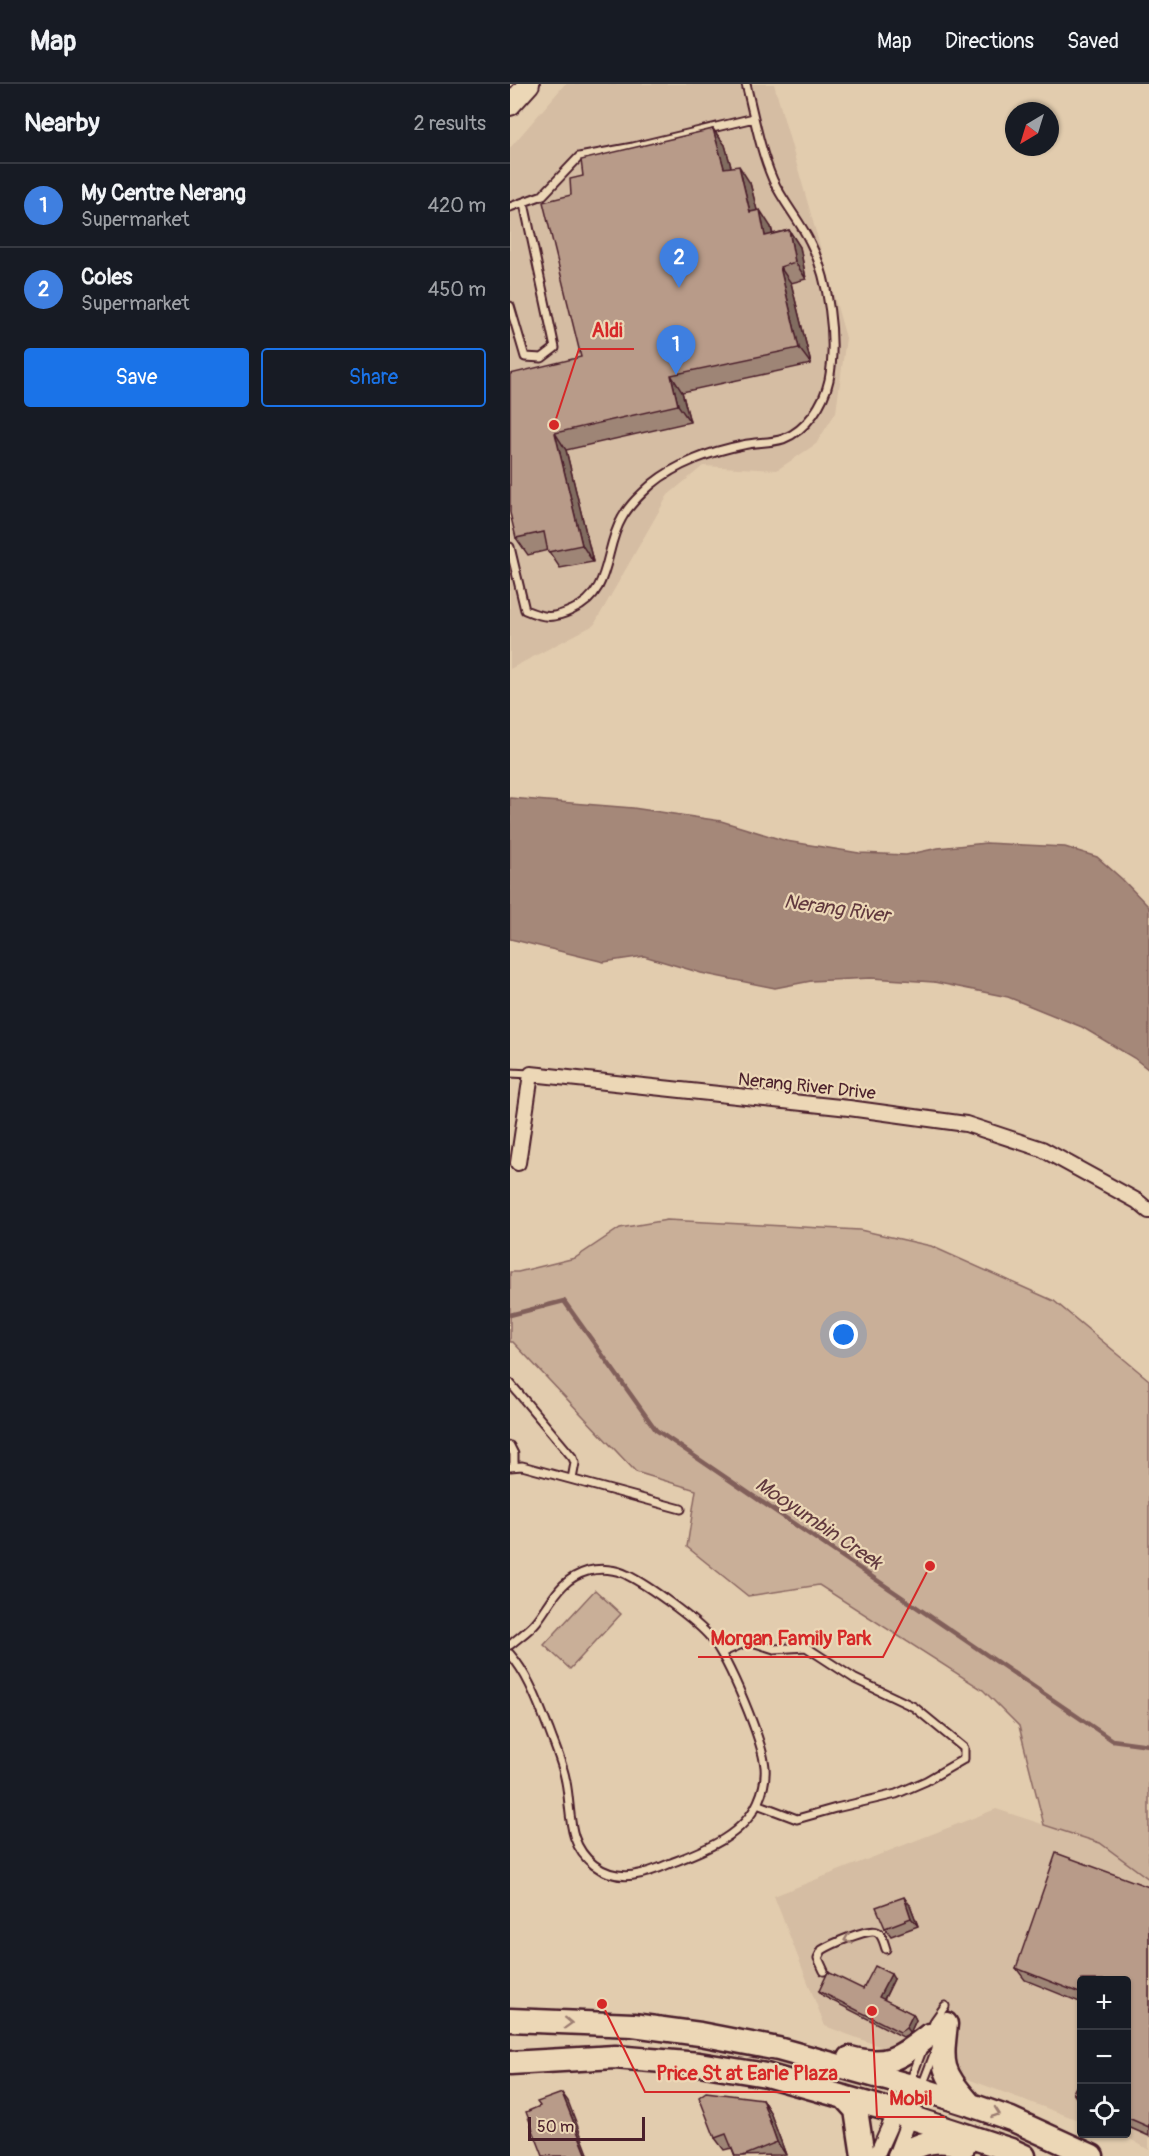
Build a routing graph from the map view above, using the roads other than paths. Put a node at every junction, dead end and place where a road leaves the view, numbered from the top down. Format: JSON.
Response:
{"nodes":[{"id":1,"x":529,"y":84,"type":"edge"},
{"id":2,"x":746,"y":84,"type":"edge"},
{"id":3,"x":510,"y":105,"type":"edge"},
{"id":4,"x":754,"y":118,"type":"junction"},
{"id":5,"x":524,"y":203,"type":"junction"},
{"id":6,"x":510,"y":207,"type":"edge"},
{"id":7,"x":510,"y":306,"type":"edge"},
{"id":8,"x":510,"y":547,"type":"edge"},
{"id":9,"x":510,"y":1073,"type":"edge"},
{"id":10,"x":531,"y":1074,"type":"junction"},
{"id":11,"x":518,"y":1163,"type":"dead end"},
{"id":12,"x":1149,"y":1211,"type":"edge"},
{"id":13,"x":510,"y":1383,"type":"edge"},
{"id":14,"x":510,"y":1446,"type":"edge"},
{"id":15,"x":512,"y":1467,"type":"edge"},
{"id":16,"x":572,"y":1479,"type":"junction"},
{"id":17,"x":681,"y":1509,"type":"dead end"},
{"id":18,"x":510,"y":1645,"type":"edge"},
{"id":19,"x":721,"y":1653,"type":"junction"},
{"id":20,"x":510,"y":1654,"type":"edge"},
{"id":21,"x":757,"y":1804,"type":"junction"},
{"id":22,"x":886,"y":1949,"type":"dead end"},
{"id":23,"x":824,"y":1971,"type":"dead end"},
{"id":24,"x":510,"y":2020,"type":"edge"},
{"id":25,"x":937,"y":2029,"type":"junction"},
{"id":26,"x":778,"y":2049,"type":"junction"},
{"id":27,"x":510,"y":2063,"type":"edge"},
{"id":28,"x":914,"y":2087,"type":"junction"},
{"id":29,"x":844,"y":2097,"type":"junction"},
{"id":30,"x":971,"y":2105,"type":"junction"},
{"id":31,"x":903,"y":2115,"type":"junction"},
{"id":32,"x":863,"y":2156,"type":"edge"},
{"id":33,"x":876,"y":2156,"type":"edge"},
{"id":34,"x":897,"y":2156,"type":"edge"},
{"id":35,"x":991,"y":2156,"type":"edge"},
{"id":36,"x":1024,"y":2156,"type":"edge"},
{"id":37,"x":1092,"y":2156,"type":"edge"}],
"edges":[{"from":1,"to":3,"type":"main road"},
{"from":2,"to":4,"type":"lane"},
{"from":4,"to":5,"type":"lane"},
{"from":4,"to":8,"type":"lane"},
{"from":5,"to":6,"type":"lane"},
{"from":5,"to":7,"type":"lane"},
{"from":9,"to":10,"type":"lane"},
{"from":10,"to":11,"type":"street"},
{"from":10,"to":12,"type":"street","name":"Nerang River Drive"},
{"from":13,"to":16,"type":"lane"},
{"from":14,"to":15,"type":"lane"},
{"from":15,"to":16,"type":"lane"},
{"from":16,"to":17,"type":"lane"},
{"from":18,"to":19,"type":"lane"},
{"from":19,"to":21,"type":"lane"},
{"from":19,"to":21,"type":"lane"},
{"from":20,"to":21,"type":"lane"},
{"from":22,"to":23,"type":"lane","one_way":true},
{"from":24,"to":26,"type":"main road","one_way":true},
{"from":25,"to":26,"type":"main road"},
{"from":25,"to":28,"type":"lane"},
{"from":25,"to":28,"type":"lane"},
{"from":25,"to":30,"type":"main road"},
{"from":26,"to":28,"type":"main road"},
{"from":27,"to":29,"type":"main road"},
{"from":28,"to":30,"type":"main road"},
{"from":28,"to":31,"type":"street"},
{"from":29,"to":31,"type":"main road"},
{"from":29,"to":32,"type":"main road"},
{"from":30,"to":37,"type":"main road","one_way":true},
{"from":31,"to":33,"type":"street"},
{"from":31,"to":34,"type":"street"},
{"from":31,"to":36,"type":"main road"},
{"from":34,"to":35,"type":"main road"}]}
